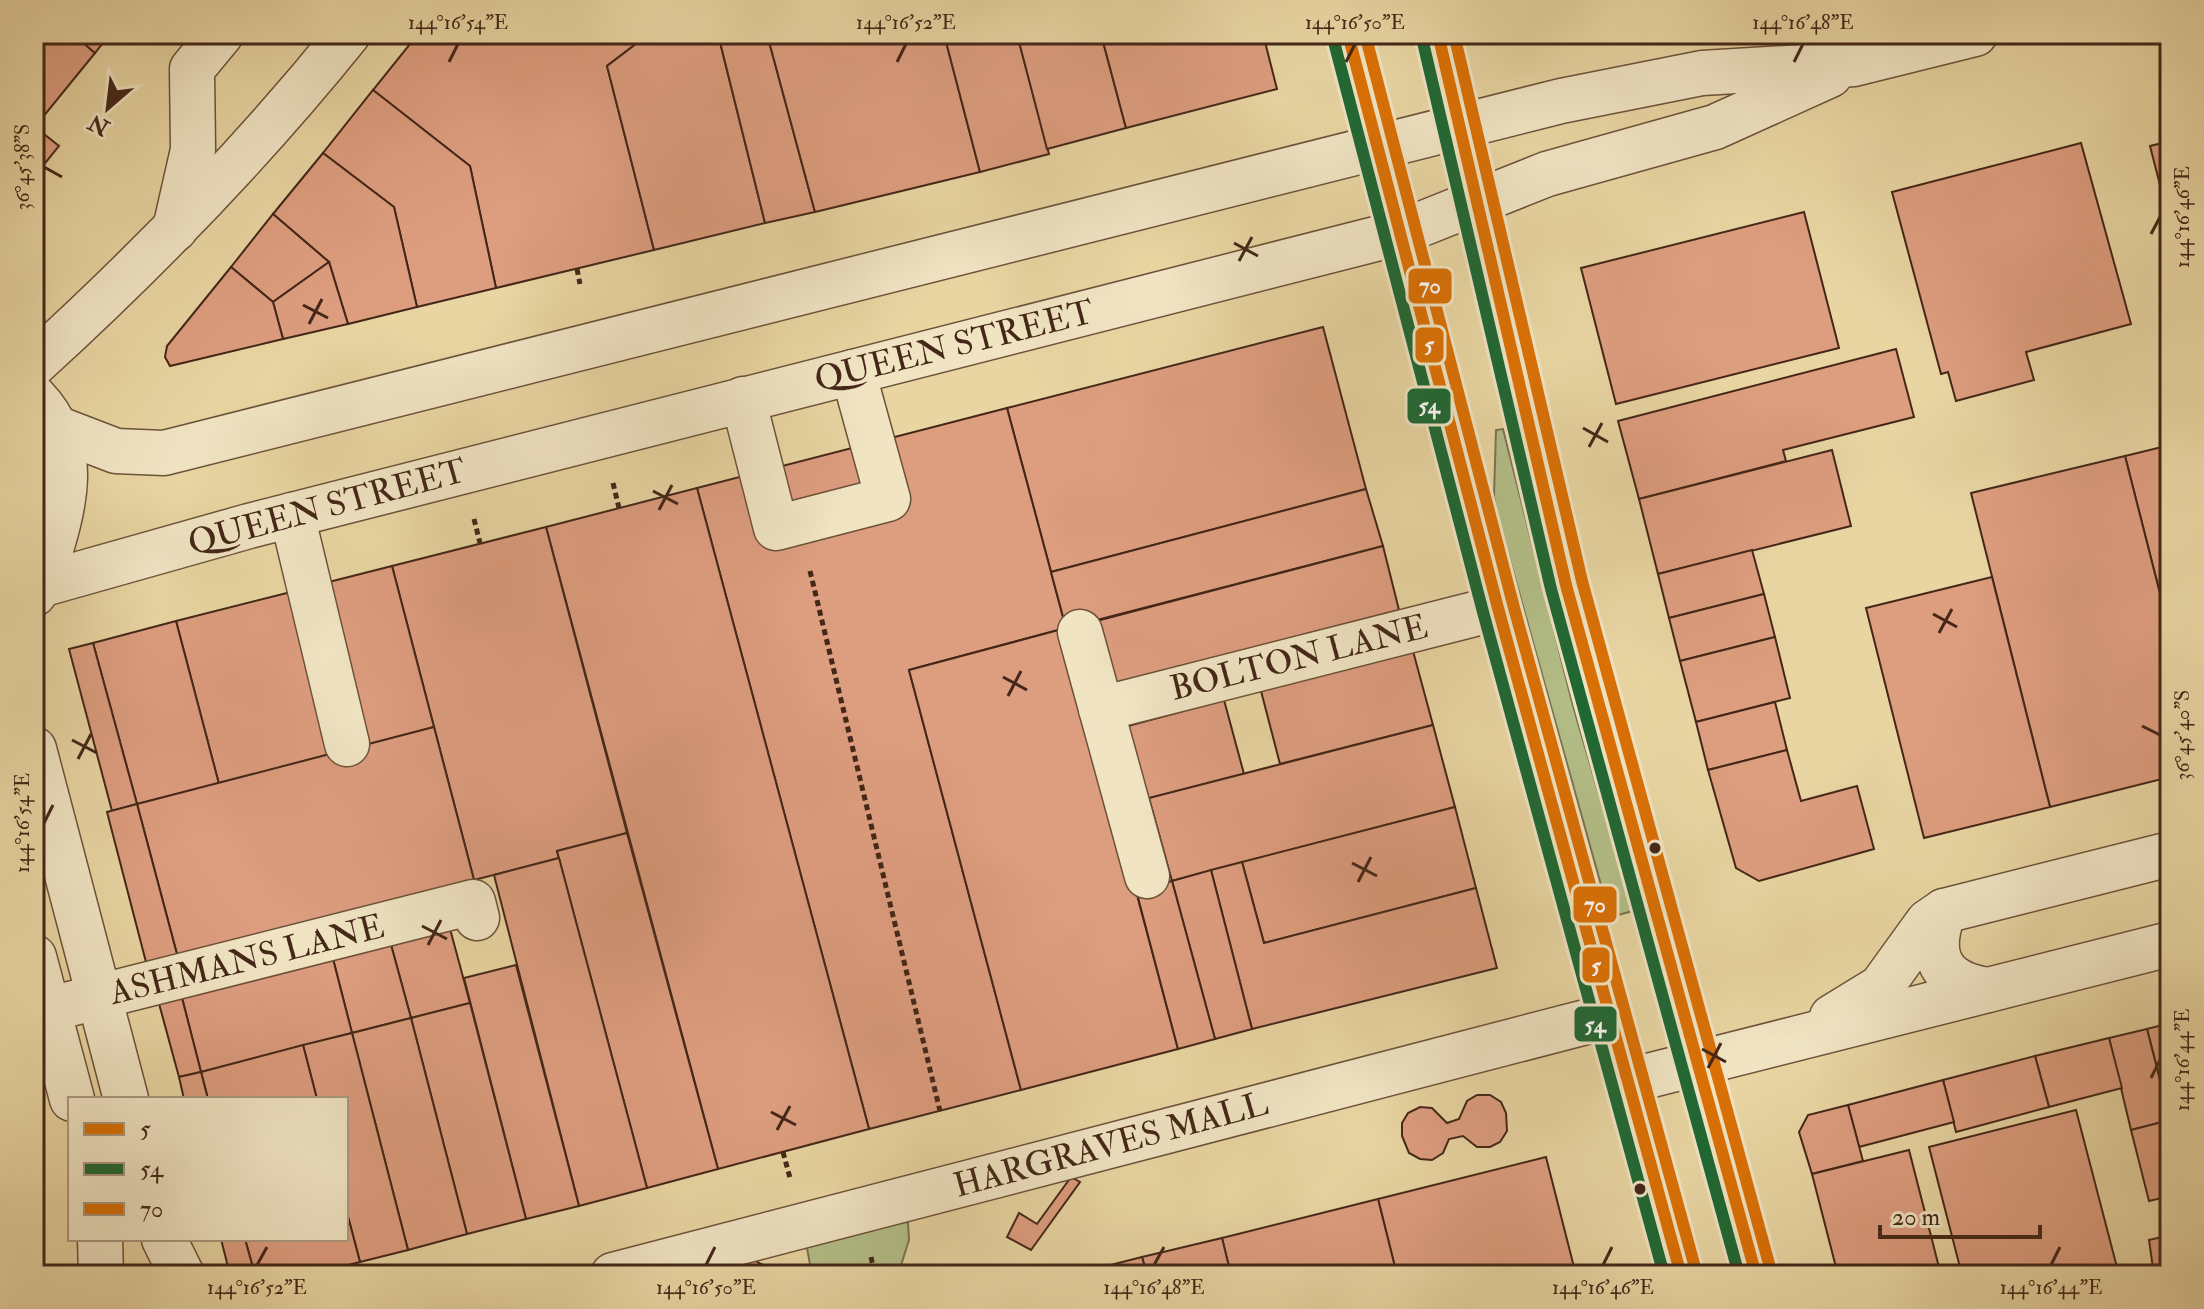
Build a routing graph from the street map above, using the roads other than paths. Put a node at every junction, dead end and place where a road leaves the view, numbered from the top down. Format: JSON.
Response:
{"nodes":[{"id":1,"x":221,"y":34,"type":"edge"},
{"id":2,"x":348,"y":34,"type":"edge"},
{"id":3,"x":1348,"y":34,"type":"edge"},
{"id":4,"x":1438,"y":34,"type":"edge"},
{"id":5,"x":1975,"y":34,"type":"edge"},
{"id":6,"x":1854,"y":64,"type":"junction"},
{"id":7,"x":1460,"y":126,"type":"junction"},
{"id":8,"x":1376,"y":148,"type":"junction"},
{"id":9,"x":1475,"y":203,"type":"junction"},
{"id":10,"x":175,"y":229,"type":"junction"},
{"id":11,"x":1399,"y":233,"type":"junction"},
{"id":12,"x":92,"y":311,"type":"junction"},
{"id":13,"x":34,"y":364,"type":"edge"},
{"id":14,"x":853,"y":372,"type":"junction"},
{"id":15,"x":743,"y":399,"type":"junction"},
{"id":16,"x":47,"y":414,"type":"edge"},
{"id":17,"x":292,"y":515,"type":"junction"},
{"id":18,"x":36,"y":593,"type":"edge"},
{"id":19,"x":1498,"y":608,"type":"junction"},
{"id":20,"x":1080,"y":632,"type":"dead end"},
{"id":21,"x":1101,"y":709,"type":"junction"},
{"id":22,"x":347,"y":744,"type":"dead end"},
{"id":23,"x":34,"y":749,"type":"edge"},
{"id":24,"x":2170,"y":854,"type":"edge"},
{"id":25,"x":1147,"y":876,"type":"dead end"},
{"id":26,"x":1944,"y":911,"type":"junction"},
{"id":27,"x":477,"y":918,"type":"dead end"},
{"id":28,"x":2170,"y":944,"type":"edge"},
{"id":29,"x":34,"y":957,"type":"edge"},
{"id":30,"x":1988,"y":990,"type":"junction"},
{"id":31,"x":101,"y":998,"type":"junction"},
{"id":32,"x":50,"y":1009,"type":"junction"},
{"id":33,"x":1609,"y":1016,"type":"junction"},
{"id":34,"x":1788,"y":1041,"type":"junction"},
{"id":35,"x":1699,"y":1064,"type":"junction"},
{"id":36,"x":1628,"y":1081,"type":"junction"},
{"id":37,"x":72,"y":1097,"type":"edge"},
{"id":38,"x":126,"y":1097,"type":"edge"},
{"id":39,"x":100,"y":1241,"type":"edge"},
{"id":40,"x":165,"y":1241,"type":"edge"},
{"id":41,"x":101,"y":1275,"type":"edge"},
{"id":42,"x":182,"y":1275,"type":"edge"},
{"id":43,"x":613,"y":1275,"type":"edge"},
{"id":44,"x":1681,"y":1275,"type":"edge"},
{"id":45,"x":1756,"y":1275,"type":"edge"}],
"edges":[{"from":1,"to":10,"type":"street"},
{"from":2,"to":10,"type":"street"},
{"from":3,"to":8,"type":"street"},
{"from":4,"to":7,"type":"street"},
{"from":5,"to":6,"type":"street","name":"QUEEN STREET"},
{"from":6,"to":7,"type":"street","name":"QUEEN STREET"},
{"from":6,"to":9,"type":"street","name":"QUEEN STREET"},
{"from":7,"to":8,"type":"street","name":"QUEEN STREET"},
{"from":7,"to":9,"type":"street"},
{"from":8,"to":11,"type":"street"},
{"from":8,"to":16,"type":"street","name":"QUEEN STREET"},
{"from":9,"to":11,"type":"street","name":"QUEEN STREET"},
{"from":9,"to":35,"type":"street"},
{"from":10,"to":12,"type":"street"},
{"from":11,"to":14,"type":"street","name":"QUEEN STREET"},
{"from":11,"to":19,"type":"street"},
{"from":12,"to":13,"type":"street"},
{"from":12,"to":16,"type":"street"},
{"from":14,"to":15,"type":"street","name":"QUEEN STREET"},
{"from":14,"to":15,"type":"street"},
{"from":15,"to":17,"type":"street","name":"QUEEN STREET"},
{"from":16,"to":18,"type":"street"},
{"from":17,"to":18,"type":"street","name":"QUEEN STREET"},
{"from":17,"to":22,"type":"street"},
{"from":19,"to":21,"type":"street","name":"BOLTON LANE"},
{"from":19,"to":33,"type":"street"},
{"from":20,"to":21,"type":"street"},
{"from":21,"to":25,"type":"street"},
{"from":23,"to":31,"type":"street"},
{"from":24,"to":26,"type":"street"},
{"from":26,"to":30,"type":"street"},
{"from":26,"to":34,"type":"street"},
{"from":27,"to":31,"type":"street","name":"ASHMANS LANE"},
{"from":28,"to":30,"type":"street"},
{"from":29,"to":32,"type":"street"},
{"from":30,"to":34,"type":"street"},
{"from":31,"to":32,"type":"street","name":"ASHMANS LANE"},
{"from":31,"to":38,"type":"street"},
{"from":32,"to":37,"type":"street"},
{"from":33,"to":36,"type":"street"},
{"from":33,"to":43,"type":"street","name":"HARGRAVES MALL"},
{"from":34,"to":35,"type":"street"},
{"from":35,"to":36,"type":"street"},
{"from":35,"to":45,"type":"street"},
{"from":36,"to":44,"type":"street"},
{"from":39,"to":41,"type":"street"},
{"from":40,"to":42,"type":"street"}]}
